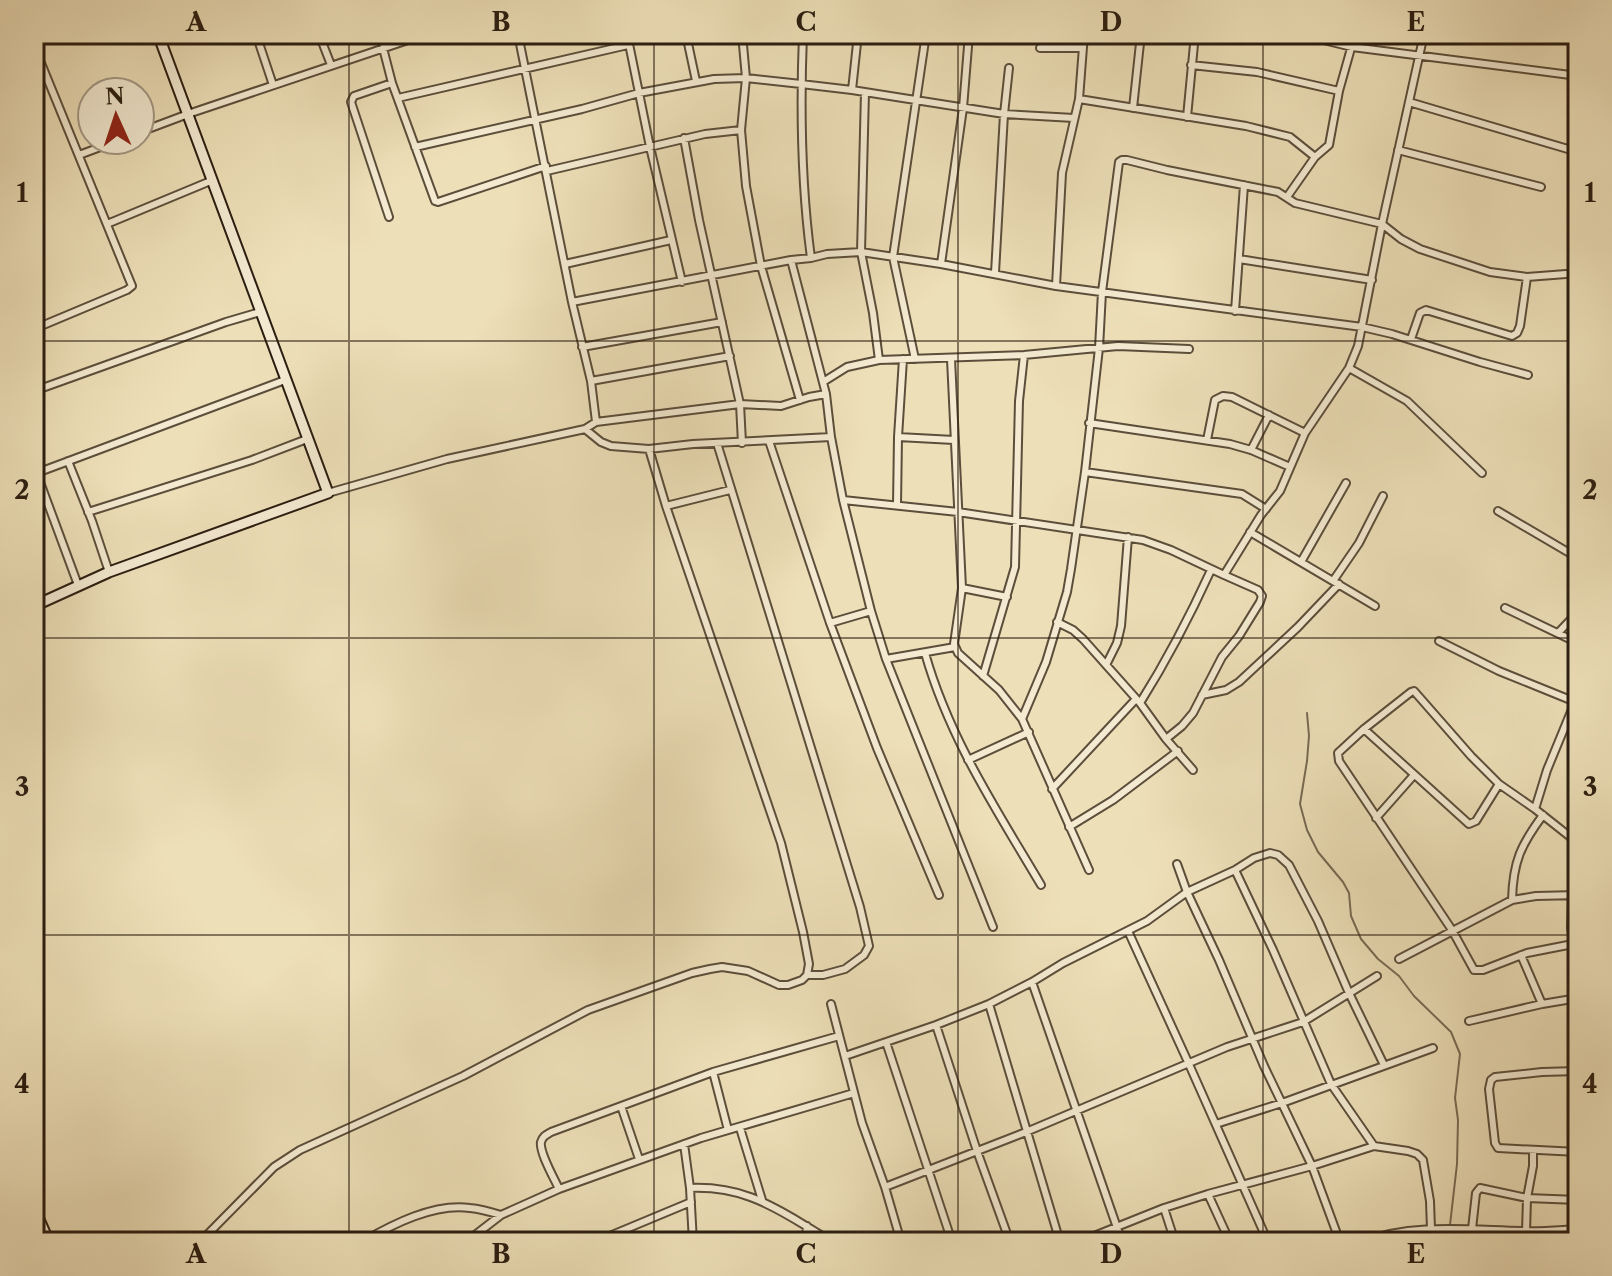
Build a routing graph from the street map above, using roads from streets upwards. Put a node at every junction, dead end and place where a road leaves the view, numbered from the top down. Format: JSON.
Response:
{"nodes":[{"id":1,"x":158,"y":34,"type":"edge"},
{"id":2,"x":256,"y":34,"type":"edge"},
{"id":3,"x":319,"y":34,"type":"edge"},
{"id":4,"x":426,"y":34,"type":"edge"},
{"id":5,"x":518,"y":34,"type":"edge"},
{"id":6,"x":627,"y":34,"type":"edge"},
{"id":7,"x":686,"y":34,"type":"edge"},
{"id":8,"x":742,"y":34,"type":"edge"},
{"id":9,"x":803,"y":34,"type":"edge"},
{"id":10,"x":858,"y":34,"type":"edge"},
{"id":11,"x":926,"y":34,"type":"edge"},
{"id":12,"x":969,"y":34,"type":"edge"},
{"id":13,"x":1084,"y":34,"type":"edge"},
{"id":14,"x":1141,"y":34,"type":"edge"},
{"id":15,"x":1195,"y":34,"type":"edge"},
{"id":16,"x":1299,"y":34,"type":"edge"},
{"id":17,"x":1355,"y":34,"type":"edge"},
{"id":18,"x":1424,"y":34,"type":"edge"},
{"id":19,"x":628,"y":45,"type":"junction"},
{"id":20,"x":34,"y":46,"type":"edge"},
{"id":21,"x":1352,"y":47,"type":"junction"},
{"id":22,"x":383,"y":48,"type":"junction"},
{"id":23,"x":1040,"y":48,"type":"dead end"},
{"id":24,"x":1083,"y":48,"type":"junction"},
{"id":25,"x":1420,"y":54,"type":"junction"},
{"id":26,"x":331,"y":65,"type":"junction"},
{"id":27,"x":1191,"y":65,"type":"junction"},
{"id":28,"x":525,"y":68,"type":"junction"},
{"id":29,"x":1009,"y":68,"type":"dead end"},
{"id":30,"x":1578,"y":76,"type":"edge"},
{"id":31,"x":746,"y":78,"type":"junction"},
{"id":32,"x":696,"y":81,"type":"junction"},
{"id":33,"x":392,"y":83,"type":"junction"},
{"id":34,"x":801,"y":84,"type":"junction"},
{"id":35,"x":273,"y":85,"type":"junction"},
{"id":36,"x":852,"y":90,"type":"junction"},
{"id":37,"x":1339,"y":91,"type":"junction"},
{"id":38,"x":865,"y":92,"type":"junction"},
{"id":39,"x":639,"y":93,"type":"junction"},
{"id":40,"x":398,"y":98,"type":"junction"},
{"id":41,"x":1079,"y":99,"type":"junction"},
{"id":42,"x":915,"y":100,"type":"junction"},
{"id":43,"x":1409,"y":102,"type":"junction"},
{"id":44,"x":963,"y":108,"type":"junction"},
{"id":45,"x":1133,"y":108,"type":"junction"},
{"id":46,"x":188,"y":114,"type":"junction"},
{"id":47,"x":1004,"y":114,"type":"junction"},
{"id":48,"x":1187,"y":117,"type":"junction"},
{"id":49,"x":1074,"y":118,"type":"junction"},
{"id":50,"x":536,"y":120,"type":"junction"},
{"id":51,"x":156,"y":126,"type":"edge"},
{"id":52,"x":741,"y":130,"type":"junction"},
{"id":53,"x":684,"y":138,"type":"junction"},
{"id":54,"x":1578,"y":141,"type":"edge"},
{"id":55,"x":415,"y":147,"type":"junction"},
{"id":56,"x":650,"y":147,"type":"junction"},
{"id":57,"x":76,"y":148,"type":"edge"},
{"id":58,"x":1398,"y":150,"type":"junction"},
{"id":59,"x":1576,"y":151,"type":"edge"},
{"id":60,"x":79,"y":156,"type":"edge"},
{"id":61,"x":1315,"y":157,"type":"junction"},
{"id":62,"x":546,"y":169,"type":"junction"},
{"id":63,"x":213,"y":180,"type":"junction"},
{"id":64,"x":1244,"y":185,"type":"junction"},
{"id":65,"x":1541,"y":187,"type":"dead end"},
{"id":66,"x":1287,"y":197,"type":"junction"},
{"id":67,"x":389,"y":217,"type":"dead end"},
{"id":68,"x":107,"y":224,"type":"junction"},
{"id":69,"x":1382,"y":224,"type":"junction"},
{"id":70,"x":671,"y":240,"type":"junction"},
{"id":71,"x":861,"y":252,"type":"junction"},
{"id":72,"x":893,"y":257,"type":"junction"},
{"id":73,"x":811,"y":258,"type":"junction"},
{"id":74,"x":1239,"y":259,"type":"junction"},
{"id":75,"x":791,"y":260,"type":"junction"},
{"id":76,"x":565,"y":264,"type":"junction"},
{"id":77,"x":941,"y":264,"type":"junction"},
{"id":78,"x":761,"y":266,"type":"junction"},
{"id":79,"x":995,"y":273,"type":"junction"},
{"id":80,"x":1566,"y":274,"type":"dead end"},
{"id":81,"x":711,"y":276,"type":"junction"},
{"id":82,"x":1527,"y":277,"type":"junction"},
{"id":83,"x":1372,"y":280,"type":"junction"},
{"id":84,"x":682,"y":282,"type":"junction"},
{"id":85,"x":1056,"y":286,"type":"junction"},
{"id":86,"x":1102,"y":292,"type":"junction"},
{"id":87,"x":572,"y":302,"type":"junction"},
{"id":88,"x":1235,"y":311,"type":"junction"},
{"id":89,"x":260,"y":312,"type":"junction"},
{"id":90,"x":722,"y":322,"type":"junction"},
{"id":91,"x":1362,"y":327,"type":"junction"},
{"id":92,"x":34,"y":329,"type":"edge"},
{"id":93,"x":1411,"y":339,"type":"junction"},
{"id":94,"x":582,"y":347,"type":"junction"},
{"id":95,"x":1099,"y":348,"type":"junction"},
{"id":96,"x":1189,"y":349,"type":"dead end"},
{"id":97,"x":1024,"y":355,"type":"junction"},
{"id":98,"x":730,"y":356,"type":"junction"},
{"id":99,"x":903,"y":359,"type":"junction"},
{"id":100,"x":915,"y":359,"type":"junction"},
{"id":101,"x":951,"y":359,"type":"junction"},
{"id":102,"x":879,"y":360,"type":"junction"},
{"id":103,"x":1349,"y":368,"type":"junction"},
{"id":104,"x":1528,"y":375,"type":"dead end"},
{"id":105,"x":285,"y":380,"type":"junction"},
{"id":106,"x":591,"y":381,"type":"junction"},
{"id":107,"x":823,"y":382,"type":"junction"},
{"id":108,"x":34,"y":391,"type":"edge"},
{"id":109,"x":826,"y":394,"type":"junction"},
{"id":110,"x":800,"y":400,"type":"junction"},
{"id":111,"x":740,"y":404,"type":"junction"},
{"id":112,"x":1269,"y":415,"type":"junction"},
{"id":113,"x":596,"y":422,"type":"junction"},
{"id":114,"x":1089,"y":423,"type":"junction"},
{"id":115,"x":585,"y":429,"type":"junction"},
{"id":116,"x":1305,"y":433,"type":"junction"},
{"id":117,"x":831,"y":437,"type":"junction"},
{"id":118,"x":898,"y":437,"type":"junction"},
{"id":119,"x":307,"y":439,"type":"junction"},
{"id":120,"x":954,"y":440,"type":"junction"},
{"id":121,"x":1207,"y":440,"type":"junction"},
{"id":122,"x":769,"y":441,"type":"junction"},
{"id":123,"x":717,"y":443,"type":"junction"},
{"id":124,"x":742,"y":443,"type":"junction"},
{"id":125,"x":649,"y":449,"type":"junction"},
{"id":126,"x":1251,"y":450,"type":"junction"},
{"id":127,"x":68,"y":461,"type":"junction"},
{"id":128,"x":1290,"y":467,"type":"junction"},
{"id":129,"x":35,"y":471,"type":"edge"},
{"id":130,"x":1085,"y":472,"type":"junction"},
{"id":131,"x":1482,"y":473,"type":"dead end"},
{"id":132,"x":1346,"y":483,"type":"dead end"},
{"id":133,"x":730,"y":490,"type":"junction"},
{"id":134,"x":328,"y":493,"type":"junction"},
{"id":135,"x":1383,"y":496,"type":"dead end"},
{"id":136,"x":843,"y":500,"type":"junction"},
{"id":137,"x":897,"y":505,"type":"junction"},
{"id":138,"x":666,"y":506,"type":"junction"},
{"id":139,"x":1266,"y":509,"type":"junction"},
{"id":140,"x":1498,"y":511,"type":"dead end"},
{"id":141,"x":88,"y":512,"type":"junction"},
{"id":142,"x":958,"y":512,"type":"junction"},
{"id":143,"x":1017,"y":520,"type":"junction"},
{"id":144,"x":1077,"y":531,"type":"junction"},
{"id":145,"x":1250,"y":532,"type":"junction"},
{"id":146,"x":1128,"y":537,"type":"junction"},
{"id":147,"x":1578,"y":558,"type":"edge"},
{"id":148,"x":1301,"y":562,"type":"junction"},
{"id":149,"x":1211,"y":570,"type":"junction"},
{"id":150,"x":109,"y":572,"type":"junction"},
{"id":151,"x":1224,"y":575,"type":"junction"},
{"id":152,"x":1336,"y":583,"type":"junction"},
{"id":153,"x":78,"y":585,"type":"junction"},
{"id":154,"x":962,"y":588,"type":"junction"},
{"id":155,"x":1007,"y":597,"type":"junction"},
{"id":156,"x":34,"y":606,"type":"edge"},
{"id":157,"x":1375,"y":606,"type":"dead end"},
{"id":158,"x":1505,"y":608,"type":"dead end"},
{"id":159,"x":871,"y":611,"type":"junction"},
{"id":160,"x":1578,"y":612,"type":"edge"},
{"id":161,"x":1057,"y":622,"type":"junction"},
{"id":162,"x":830,"y":623,"type":"junction"},
{"id":163,"x":1558,"y":633,"type":"junction"},
{"id":164,"x":1439,"y":641,"type":"dead end"},
{"id":165,"x":1578,"y":643,"type":"edge"},
{"id":166,"x":955,"y":647,"type":"junction"},
{"id":167,"x":925,"y":653,"type":"junction"},
{"id":168,"x":886,"y":659,"type":"junction"},
{"id":169,"x":1106,"y":665,"type":"junction"},
{"id":170,"x":983,"y":676,"type":"junction"},
{"id":171,"x":1202,"y":695,"type":"junction"},
{"id":172,"x":1138,"y":701,"type":"junction"},
{"id":173,"x":1577,"y":702,"type":"edge"},
{"id":174,"x":1022,"y":719,"type":"junction"},
{"id":175,"x":1364,"y":729,"type":"junction"},
{"id":176,"x":1029,"y":732,"type":"junction"},
{"id":177,"x":1166,"y":739,"type":"junction"},
{"id":178,"x":1178,"y":751,"type":"junction"},
{"id":179,"x":968,"y":760,"type":"junction"},
{"id":180,"x":1193,"y":770,"type":"dead end"},
{"id":181,"x":1414,"y":775,"type":"junction"},
{"id":182,"x":1499,"y":784,"type":"junction"},
{"id":183,"x":1052,"y":789,"type":"junction"},
{"id":184,"x":1535,"y":809,"type":"junction"},
{"id":185,"x":1543,"y":815,"type":"junction"},
{"id":186,"x":1376,"y":818,"type":"junction"},
{"id":187,"x":1069,"y":827,"type":"junction"},
{"id":188,"x":1578,"y":843,"type":"edge"},
{"id":189,"x":1177,"y":864,"type":"dead end"},
{"id":190,"x":1089,"y":870,"type":"dead end"},
{"id":191,"x":1235,"y":870,"type":"junction"},
{"id":192,"x":1041,"y":885,"type":"dead end"},
{"id":193,"x":1187,"y":892,"type":"junction"},
{"id":194,"x":939,"y":895,"type":"dead end"},
{"id":195,"x":1575,"y":895,"type":"edge"},
{"id":196,"x":1512,"y":900,"type":"junction"},
{"id":197,"x":993,"y":927,"type":"dead end"},
{"id":198,"x":1452,"y":930,"type":"junction"},
{"id":199,"x":1128,"y":931,"type":"junction"},
{"id":200,"x":1573,"y":944,"type":"junction"},
{"id":201,"x":1521,"y":955,"type":"junction"},
{"id":202,"x":1399,"y":959,"type":"dead end"},
{"id":203,"x":1578,"y":968,"type":"edge"},
{"id":204,"x":807,"y":975,"type":"junction"},
{"id":205,"x":1377,"y":976,"type":"dead end"},
{"id":206,"x":1032,"y":982,"type":"junction"},
{"id":207,"x":1349,"y":993,"type":"junction"},
{"id":208,"x":1578,"y":998,"type":"edge"},
{"id":209,"x":831,"y":1004,"type":"dead end"},
{"id":210,"x":989,"y":1004,"type":"junction"},
{"id":211,"x":1542,"y":1004,"type":"junction"},
{"id":212,"x":1469,"y":1021,"type":"dead end"},
{"id":213,"x":1303,"y":1022,"type":"junction"},
{"id":214,"x":936,"y":1025,"type":"junction"},
{"id":215,"x":839,"y":1036,"type":"junction"},
{"id":216,"x":1253,"y":1039,"type":"junction"},
{"id":217,"x":886,"y":1042,"type":"junction"},
{"id":218,"x":1433,"y":1048,"type":"dead end"},
{"id":219,"x":845,"y":1056,"type":"junction"},
{"id":220,"x":1188,"y":1062,"type":"junction"},
{"id":221,"x":1384,"y":1065,"type":"junction"},
{"id":222,"x":1578,"y":1071,"type":"edge"},
{"id":223,"x":713,"y":1072,"type":"junction"},
{"id":224,"x":1331,"y":1084,"type":"junction"},
{"id":225,"x":854,"y":1093,"type":"junction"},
{"id":226,"x":1282,"y":1103,"type":"junction"},
{"id":227,"x":621,"y":1106,"type":"junction"},
{"id":228,"x":1078,"y":1111,"type":"junction"},
{"id":229,"x":1216,"y":1124,"type":"junction"},
{"id":230,"x":740,"y":1128,"type":"junction"},
{"id":231,"x":728,"y":1130,"type":"junction"},
{"id":232,"x":1026,"y":1132,"type":"junction"},
{"id":233,"x":684,"y":1144,"type":"junction"},
{"id":234,"x":1374,"y":1146,"type":"junction"},
{"id":235,"x":977,"y":1151,"type":"junction"},
{"id":236,"x":1533,"y":1151,"type":"junction"},
{"id":237,"x":1578,"y":1152,"type":"edge"},
{"id":238,"x":639,"y":1159,"type":"junction"},
{"id":239,"x":1312,"y":1166,"type":"junction"},
{"id":240,"x":927,"y":1170,"type":"junction"},
{"id":241,"x":1242,"y":1184,"type":"junction"},
{"id":242,"x":885,"y":1187,"type":"junction"},
{"id":243,"x":690,"y":1188,"type":"junction"},
{"id":244,"x":559,"y":1189,"type":"junction"},
{"id":245,"x":1208,"y":1194,"type":"junction"},
{"id":246,"x":1527,"y":1198,"type":"junction"},
{"id":247,"x":762,"y":1200,"type":"junction"},
{"id":248,"x":1578,"y":1200,"type":"edge"},
{"id":249,"x":691,"y":1202,"type":"junction"},
{"id":250,"x":34,"y":1208,"type":"edge"},
{"id":251,"x":1164,"y":1208,"type":"junction"},
{"id":252,"x":501,"y":1215,"type":"junction"},
{"id":253,"x":807,"y":1226,"type":"junction"},
{"id":254,"x":1118,"y":1226,"type":"junction"},
{"id":255,"x":1431,"y":1229,"type":"junction"},
{"id":256,"x":1472,"y":1229,"type":"junction"},
{"id":257,"x":1578,"y":1229,"type":"edge"},
{"id":258,"x":1526,"y":1232,"type":"junction"},
{"id":259,"x":49,"y":1242,"type":"edge"},
{"id":260,"x":200,"y":1242,"type":"edge"},
{"id":261,"x":362,"y":1242,"type":"edge"},
{"id":262,"x":466,"y":1242,"type":"edge"},
{"id":263,"x":595,"y":1242,"type":"edge"},
{"id":264,"x":693,"y":1242,"type":"edge"},
{"id":265,"x":805,"y":1242,"type":"edge"},
{"id":266,"x":833,"y":1242,"type":"edge"},
{"id":267,"x":901,"y":1242,"type":"edge"},
{"id":268,"x":952,"y":1242,"type":"edge"},
{"id":269,"x":1010,"y":1242,"type":"edge"},
{"id":270,"x":1060,"y":1242,"type":"edge"},
{"id":271,"x":1079,"y":1242,"type":"edge"},
{"id":272,"x":1122,"y":1242,"type":"edge"},
{"id":273,"x":1175,"y":1242,"type":"edge"},
{"id":274,"x":1230,"y":1242,"type":"edge"},
{"id":275,"x":1268,"y":1242,"type":"edge"},
{"id":276,"x":1340,"y":1242,"type":"edge"},
{"id":277,"x":1362,"y":1242,"type":"edge"},
{"id":278,"x":1473,"y":1242,"type":"edge"}],
"edges":[{"from":1,"to":46,"type":"street"},
{"from":2,"to":35,"type":"street"},
{"from":3,"to":26,"type":"street"},
{"from":4,"to":22,"type":"street"},
{"from":5,"to":28,"type":"street"},
{"from":6,"to":19,"type":"street"},
{"from":7,"to":32,"type":"street"},
{"from":8,"to":31,"type":"street"},
{"from":9,"to":34,"type":"street"},
{"from":10,"to":36,"type":"street"},
{"from":11,"to":42,"type":"street"},
{"from":12,"to":44,"type":"street"},
{"from":13,"to":24,"type":"street"},
{"from":14,"to":45,"type":"street"},
{"from":15,"to":27,"type":"street"},
{"from":16,"to":21,"type":"street"},
{"from":17,"to":21,"type":"street"},
{"from":18,"to":25,"type":"street"},
{"from":19,"to":28,"type":"street"},
{"from":19,"to":39,"type":"street"},
{"from":20,"to":57,"type":"street"},
{"from":21,"to":25,"type":"street"},
{"from":21,"to":37,"type":"street"},
{"from":22,"to":26,"type":"street"},
{"from":22,"to":33,"type":"street"},
{"from":23,"to":24,"type":"street"},
{"from":24,"to":41,"type":"street"},
{"from":25,"to":30,"type":"street"},
{"from":25,"to":43,"type":"street"},
{"from":26,"to":35,"type":"street"},
{"from":27,"to":37,"type":"street"},
{"from":27,"to":48,"type":"street"},
{"from":28,"to":40,"type":"street"},
{"from":28,"to":50,"type":"street"},
{"from":29,"to":47,"type":"street"},
{"from":31,"to":32,"type":"street"},
{"from":31,"to":34,"type":"street"},
{"from":31,"to":52,"type":"street"},
{"from":32,"to":39,"type":"street"},
{"from":33,"to":40,"type":"street"},
{"from":33,"to":67,"type":"street"},
{"from":34,"to":36,"type":"street"},
{"from":34,"to":73,"type":"street"},
{"from":35,"to":46,"type":"street"},
{"from":36,"to":38,"type":"street"},
{"from":37,"to":61,"type":"street"},
{"from":38,"to":42,"type":"street"},
{"from":38,"to":71,"type":"street"},
{"from":39,"to":50,"type":"street"},
{"from":39,"to":56,"type":"street"},
{"from":40,"to":55,"type":"street"},
{"from":41,"to":45,"type":"street"},
{"from":41,"to":49,"type":"street"},
{"from":42,"to":44,"type":"street"},
{"from":42,"to":72,"type":"street"},
{"from":43,"to":58,"type":"street"},
{"from":43,"to":59,"type":"street"},
{"from":44,"to":47,"type":"street"},
{"from":44,"to":77,"type":"street"},
{"from":45,"to":48,"type":"street"},
{"from":46,"to":51,"type":"street"},
{"from":46,"to":63,"type":"street"},
{"from":47,"to":49,"type":"street"},
{"from":47,"to":79,"type":"street"},
{"from":48,"to":61,"type":"street"},
{"from":49,"to":85,"type":"street"},
{"from":50,"to":55,"type":"street"},
{"from":50,"to":62,"type":"street"},
{"from":52,"to":53,"type":"street"},
{"from":52,"to":78,"type":"street"},
{"from":53,"to":56,"type":"street"},
{"from":53,"to":81,"type":"street"},
{"from":54,"to":59,"type":"street"},
{"from":55,"to":62,"type":"street"},
{"from":56,"to":62,"type":"street"},
{"from":56,"to":70,"type":"street"},
{"from":58,"to":65,"type":"street"},
{"from":58,"to":69,"type":"street"},
{"from":60,"to":68,"type":"street"},
{"from":61,"to":66,"type":"street"},
{"from":62,"to":76,"type":"street"},
{"from":63,"to":68,"type":"street"},
{"from":63,"to":89,"type":"street"},
{"from":64,"to":66,"type":"street"},
{"from":64,"to":74,"type":"street"},
{"from":64,"to":86,"type":"street"},
{"from":66,"to":69,"type":"street"},
{"from":68,"to":92,"type":"street"},
{"from":69,"to":82,"type":"street"},
{"from":69,"to":83,"type":"street"},
{"from":70,"to":76,"type":"street"},
{"from":70,"to":84,"type":"street"},
{"from":71,"to":72,"type":"street"},
{"from":71,"to":73,"type":"street"},
{"from":71,"to":102,"type":"street"},
{"from":72,"to":77,"type":"street"},
{"from":72,"to":100,"type":"street"},
{"from":73,"to":75,"type":"street"},
{"from":74,"to":83,"type":"street"},
{"from":74,"to":88,"type":"street"},
{"from":75,"to":78,"type":"street"},
{"from":75,"to":107,"type":"street"},
{"from":76,"to":87,"type":"street"},
{"from":77,"to":79,"type":"street"},
{"from":78,"to":81,"type":"street"},
{"from":78,"to":110,"type":"street"},
{"from":79,"to":85,"type":"street"},
{"from":80,"to":82,"type":"street"},
{"from":81,"to":84,"type":"street"},
{"from":81,"to":90,"type":"street"},
{"from":82,"to":93,"type":"street"},
{"from":83,"to":91,"type":"street"},
{"from":84,"to":87,"type":"street"},
{"from":85,"to":86,"type":"street"},
{"from":86,"to":88,"type":"street"},
{"from":86,"to":95,"type":"street"},
{"from":87,"to":94,"type":"street"},
{"from":88,"to":91,"type":"street"},
{"from":89,"to":105,"type":"street"},
{"from":89,"to":108,"type":"street"},
{"from":90,"to":94,"type":"street"},
{"from":90,"to":98,"type":"street"},
{"from":91,"to":93,"type":"street"},
{"from":91,"to":103,"type":"street"},
{"from":93,"to":104,"type":"street"},
{"from":94,"to":106,"type":"street"},
{"from":95,"to":96,"type":"street"},
{"from":95,"to":97,"type":"street"},
{"from":95,"to":114,"type":"street"},
{"from":97,"to":101,"type":"street"},
{"from":97,"to":143,"type":"street"},
{"from":98,"to":106,"type":"street"},
{"from":98,"to":111,"type":"street"},
{"from":99,"to":100,"type":"street"},
{"from":99,"to":102,"type":"street"},
{"from":99,"to":118,"type":"street"},
{"from":100,"to":101,"type":"street"},
{"from":101,"to":120,"type":"street"},
{"from":102,"to":107,"type":"street"},
{"from":103,"to":116,"type":"street"},
{"from":103,"to":131,"type":"street"},
{"from":105,"to":119,"type":"street"},
{"from":105,"to":127,"type":"street"},
{"from":106,"to":113,"type":"street"},
{"from":107,"to":109,"type":"street"},
{"from":109,"to":110,"type":"street"},
{"from":109,"to":117,"type":"street"},
{"from":110,"to":111,"type":"street"},
{"from":111,"to":113,"type":"street"},
{"from":111,"to":124,"type":"street"},
{"from":112,"to":116,"type":"street"},
{"from":112,"to":121,"type":"street"},
{"from":112,"to":126,"type":"street"},
{"from":113,"to":115,"type":"street"},
{"from":114,"to":121,"type":"street"},
{"from":114,"to":130,"type":"street"},
{"from":115,"to":125,"type":"street"},
{"from":115,"to":134,"type":"street"},
{"from":116,"to":128,"type":"street"},
{"from":117,"to":122,"type":"street"},
{"from":117,"to":136,"type":"street"},
{"from":118,"to":120,"type":"street"},
{"from":118,"to":137,"type":"street"},
{"from":119,"to":134,"type":"street"},
{"from":119,"to":141,"type":"street"},
{"from":120,"to":142,"type":"street"},
{"from":121,"to":126,"type":"street"},
{"from":122,"to":124,"type":"street"},
{"from":122,"to":162,"type":"street"},
{"from":123,"to":124,"type":"street"},
{"from":123,"to":125,"type":"street"},
{"from":123,"to":133,"type":"street"},
{"from":125,"to":138,"type":"street"},
{"from":126,"to":128,"type":"street"},
{"from":127,"to":129,"type":"street"},
{"from":127,"to":141,"type":"street"},
{"from":128,"to":139,"type":"street"},
{"from":129,"to":153,"type":"street"},
{"from":130,"to":139,"type":"street"},
{"from":130,"to":144,"type":"street"},
{"from":132,"to":148,"type":"street"},
{"from":133,"to":138,"type":"street"},
{"from":133,"to":204,"type":"street"},
{"from":134,"to":150,"type":"street"},
{"from":135,"to":152,"type":"street"},
{"from":136,"to":137,"type":"street"},
{"from":136,"to":159,"type":"street"},
{"from":137,"to":142,"type":"street"},
{"from":138,"to":204,"type":"street"},
{"from":139,"to":145,"type":"street"},
{"from":140,"to":147,"type":"street"},
{"from":141,"to":150,"type":"street"},
{"from":142,"to":143,"type":"street"},
{"from":142,"to":154,"type":"street"},
{"from":143,"to":144,"type":"street"},
{"from":143,"to":155,"type":"street"},
{"from":144,"to":146,"type":"street"},
{"from":144,"to":161,"type":"street"},
{"from":145,"to":148,"type":"street"},
{"from":145,"to":151,"type":"street"},
{"from":146,"to":149,"type":"street"},
{"from":146,"to":169,"type":"street"},
{"from":148,"to":152,"type":"street"},
{"from":149,"to":151,"type":"street"},
{"from":149,"to":172,"type":"street"},
{"from":150,"to":153,"type":"street"},
{"from":151,"to":171,"type":"street"},
{"from":152,"to":157,"type":"street"},
{"from":152,"to":171,"type":"street"},
{"from":153,"to":156,"type":"street"},
{"from":154,"to":155,"type":"street"},
{"from":154,"to":166,"type":"street"},
{"from":155,"to":170,"type":"street"},
{"from":158,"to":163,"type":"street"},
{"from":159,"to":162,"type":"street"},
{"from":159,"to":168,"type":"street"},
{"from":160,"to":163,"type":"street"},
{"from":161,"to":169,"type":"street"},
{"from":161,"to":174,"type":"street"},
{"from":162,"to":194,"type":"street"},
{"from":163,"to":165,"type":"street"},
{"from":164,"to":173,"type":"street"},
{"from":166,"to":167,"type":"street"},
{"from":166,"to":170,"type":"street"},
{"from":167,"to":168,"type":"street"},
{"from":167,"to":179,"type":"street"},
{"from":168,"to":197,"type":"street"},
{"from":169,"to":172,"type":"street"},
{"from":170,"to":174,"type":"street"},
{"from":171,"to":177,"type":"street"},
{"from":172,"to":177,"type":"street"},
{"from":172,"to":183,"type":"street"},
{"from":173,"to":184,"type":"street"},
{"from":174,"to":176,"type":"street"},
{"from":175,"to":181,"type":"street"},
{"from":175,"to":182,"type":"street"},
{"from":175,"to":186,"type":"street"},
{"from":176,"to":179,"type":"street"},
{"from":176,"to":183,"type":"street"},
{"from":177,"to":178,"type":"street"},
{"from":178,"to":180,"type":"street"},
{"from":178,"to":187,"type":"street"},
{"from":179,"to":192,"type":"street"},
{"from":181,"to":182,"type":"street"},
{"from":181,"to":186,"type":"street"},
{"from":182,"to":184,"type":"street"},
{"from":183,"to":187,"type":"street"},
{"from":184,"to":185,"type":"street"},
{"from":185,"to":188,"type":"street"},
{"from":185,"to":196,"type":"street"},
{"from":186,"to":198,"type":"street"},
{"from":187,"to":190,"type":"street"},
{"from":189,"to":193,"type":"street"},
{"from":191,"to":193,"type":"street"},
{"from":191,"to":207,"type":"street"},
{"from":191,"to":213,"type":"street"},
{"from":193,"to":199,"type":"street"},
{"from":193,"to":216,"type":"street"},
{"from":195,"to":196,"type":"street"},
{"from":195,"to":200,"type":"street"},
{"from":196,"to":198,"type":"street"},
{"from":198,"to":201,"type":"street"},
{"from":198,"to":202,"type":"street"},
{"from":199,"to":206,"type":"street"},
{"from":199,"to":220,"type":"street"},
{"from":200,"to":201,"type":"street"},
{"from":200,"to":203,"type":"street"},
{"from":201,"to":211,"type":"street"},
{"from":204,"to":260,"type":"street"},
{"from":205,"to":207,"type":"street"},
{"from":206,"to":210,"type":"street"},
{"from":206,"to":228,"type":"street"},
{"from":207,"to":213,"type":"street"},
{"from":207,"to":221,"type":"street"},
{"from":208,"to":211,"type":"street"},
{"from":209,"to":215,"type":"street"},
{"from":210,"to":214,"type":"street"},
{"from":210,"to":232,"type":"street"},
{"from":211,"to":212,"type":"street"},
{"from":213,"to":216,"type":"street"},
{"from":213,"to":224,"type":"street"},
{"from":214,"to":217,"type":"street"},
{"from":214,"to":235,"type":"street"},
{"from":215,"to":219,"type":"street"},
{"from":215,"to":223,"type":"street"},
{"from":216,"to":220,"type":"street"},
{"from":216,"to":226,"type":"street"},
{"from":217,"to":219,"type":"street"},
{"from":217,"to":240,"type":"street"},
{"from":218,"to":221,"type":"street"},
{"from":219,"to":225,"type":"street"},
{"from":220,"to":228,"type":"street"},
{"from":220,"to":229,"type":"street"},
{"from":221,"to":224,"type":"street"},
{"from":222,"to":236,"type":"street"},
{"from":223,"to":227,"type":"street"},
{"from":223,"to":231,"type":"street"},
{"from":224,"to":226,"type":"street"},
{"from":224,"to":234,"type":"street"},
{"from":225,"to":230,"type":"street"},
{"from":225,"to":242,"type":"street"},
{"from":226,"to":229,"type":"street"},
{"from":226,"to":239,"type":"street"},
{"from":227,"to":238,"type":"street"},
{"from":227,"to":244,"type":"street"},
{"from":228,"to":232,"type":"street"},
{"from":228,"to":254,"type":"street"},
{"from":229,"to":241,"type":"street"},
{"from":230,"to":231,"type":"street"},
{"from":230,"to":247,"type":"street"},
{"from":231,"to":233,"type":"street"},
{"from":232,"to":235,"type":"street"},
{"from":232,"to":270,"type":"street"},
{"from":233,"to":238,"type":"street"},
{"from":233,"to":243,"type":"street"},
{"from":234,"to":239,"type":"street"},
{"from":234,"to":255,"type":"street"},
{"from":235,"to":240,"type":"street"},
{"from":235,"to":269,"type":"street"},
{"from":236,"to":237,"type":"street"},
{"from":236,"to":246,"type":"street"},
{"from":238,"to":244,"type":"street"},
{"from":239,"to":241,"type":"street"},
{"from":239,"to":276,"type":"street"},
{"from":240,"to":242,"type":"street"},
{"from":240,"to":268,"type":"street"},
{"from":241,"to":245,"type":"street"},
{"from":241,"to":275,"type":"street"},
{"from":242,"to":267,"type":"street"},
{"from":243,"to":247,"type":"street"},
{"from":243,"to":249,"type":"street"},
{"from":244,"to":252,"type":"street"},
{"from":245,"to":251,"type":"street"},
{"from":245,"to":274,"type":"street"},
{"from":246,"to":248,"type":"street"},
{"from":246,"to":256,"type":"street"},
{"from":246,"to":258,"type":"street"},
{"from":247,"to":253,"type":"street"},
{"from":249,"to":263,"type":"street"},
{"from":249,"to":264,"type":"street"},
{"from":250,"to":259,"type":"street"},
{"from":251,"to":254,"type":"street"},
{"from":251,"to":273,"type":"street"},
{"from":252,"to":261,"type":"street"},
{"from":252,"to":262,"type":"street"},
{"from":253,"to":265,"type":"street"},
{"from":253,"to":266,"type":"street"},
{"from":254,"to":271,"type":"street"},
{"from":254,"to":272,"type":"street"},
{"from":255,"to":256,"type":"street"},
{"from":255,"to":277,"type":"street"},
{"from":256,"to":258,"type":"street"},
{"from":256,"to":278,"type":"street"},
{"from":257,"to":258,"type":"street"}]}
